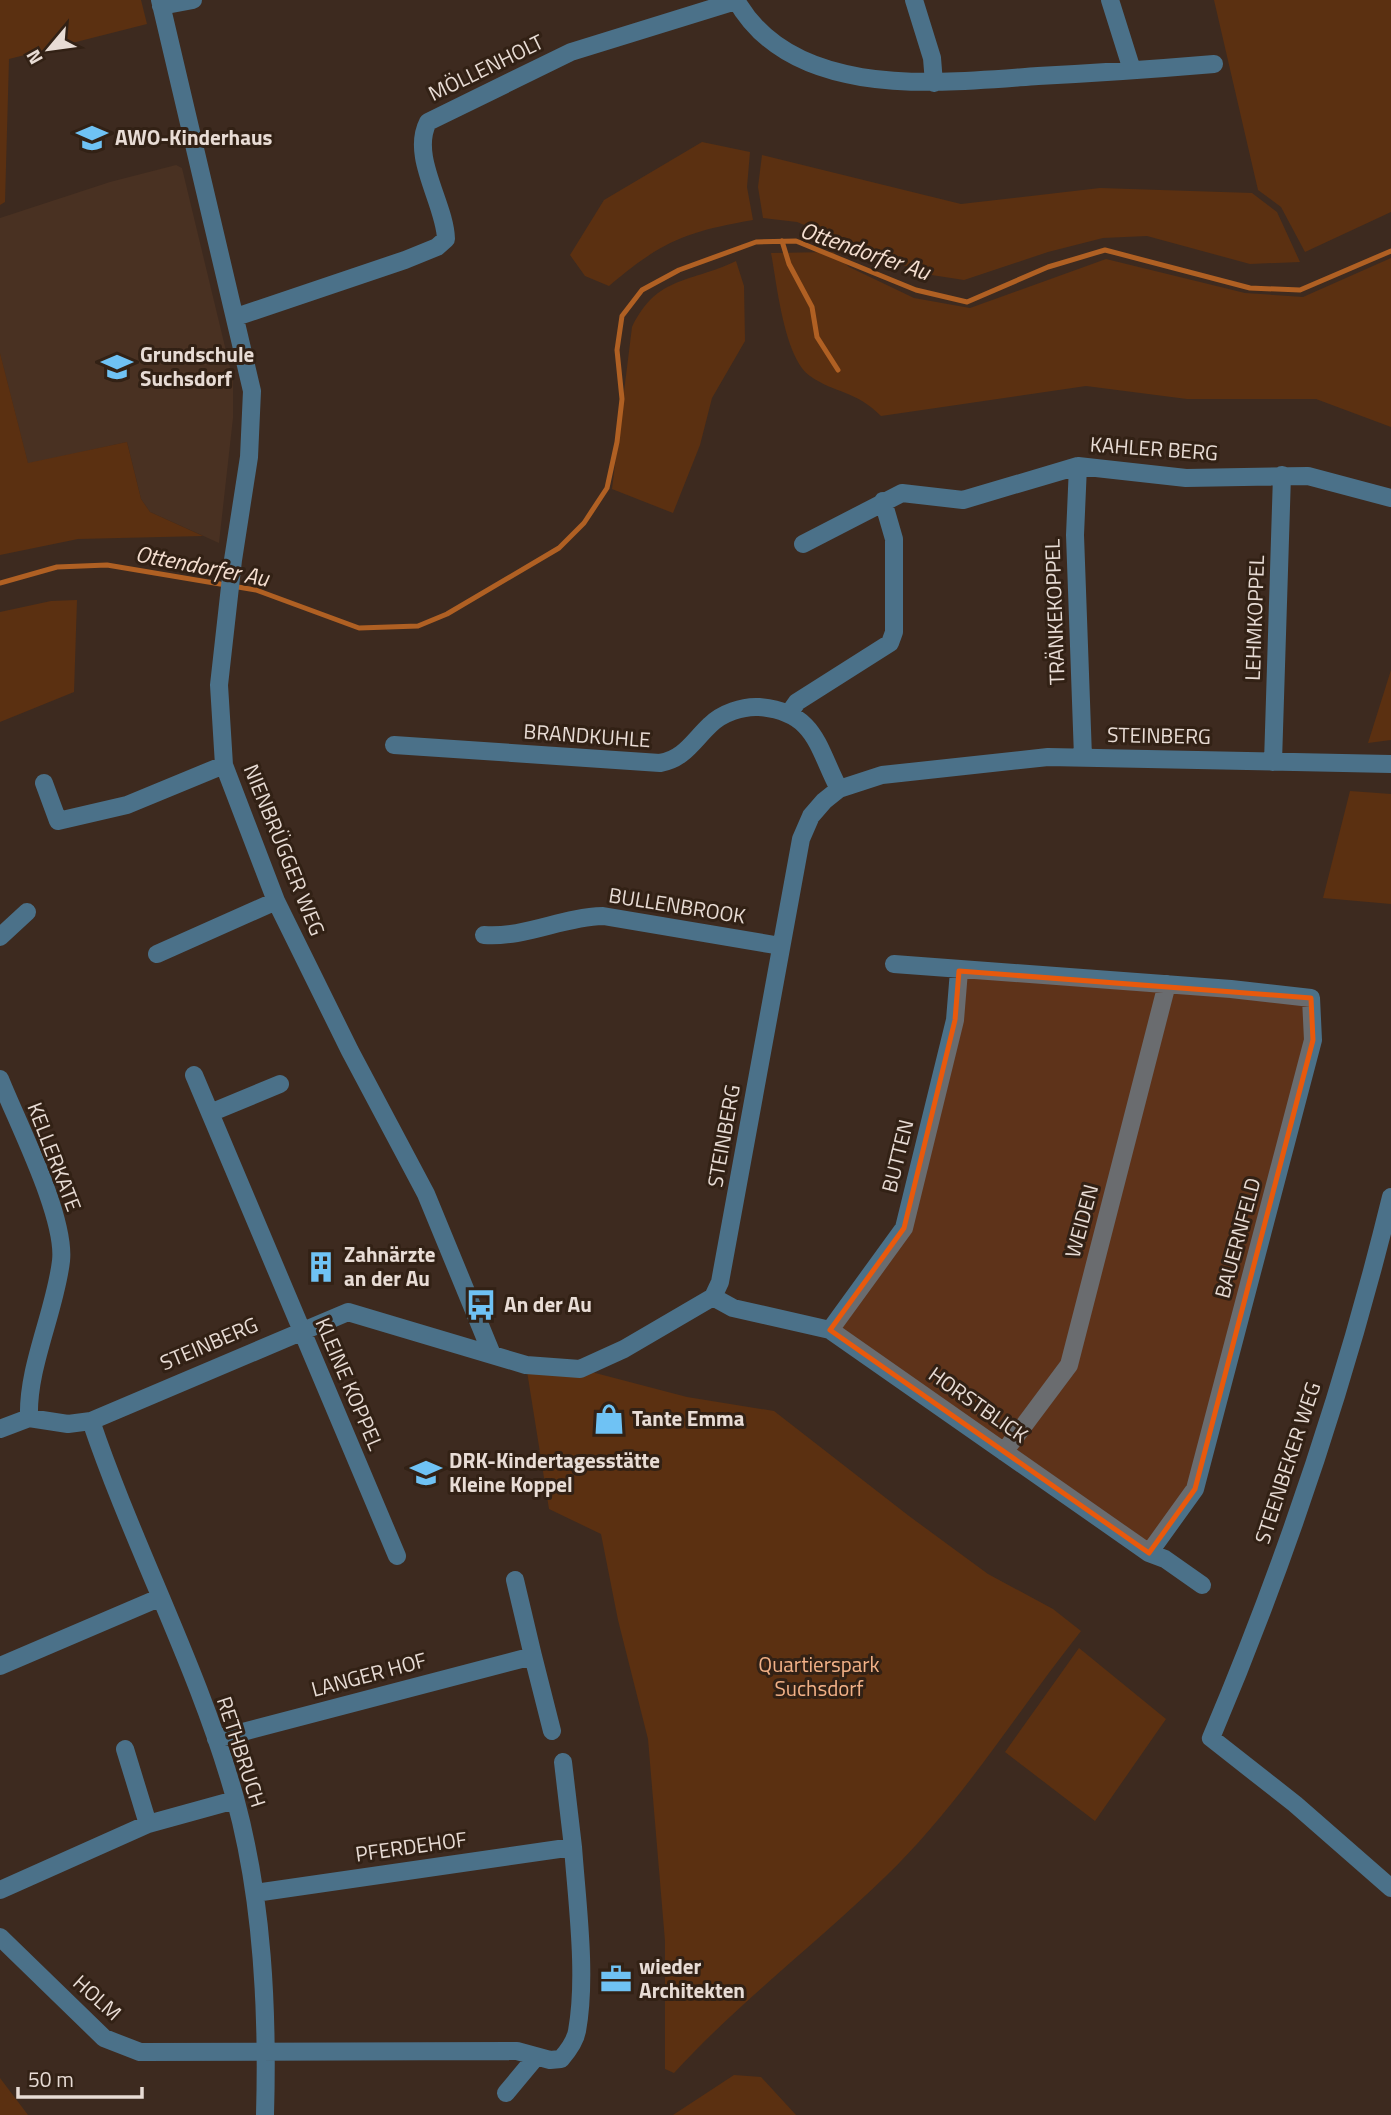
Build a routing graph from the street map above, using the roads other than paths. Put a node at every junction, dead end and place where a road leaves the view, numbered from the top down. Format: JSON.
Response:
{"nodes":[{"id":1,"x":193,"y":0,"type":"edge"},
{"id":2,"x":914,"y":0,"type":"edge"},
{"id":3,"x":1110,"y":0,"type":"edge"},
{"id":4,"x":736,"y":1,"type":"edge"},
{"id":5,"x":161,"y":3,"type":"edge"},
{"id":6,"x":1213,"y":64,"type":"dead end"},
{"id":7,"x":1132,"y":71,"type":"junction"},
{"id":8,"x":934,"y":83,"type":"junction"},
{"id":9,"x":236,"y":317,"type":"junction"},
{"id":10,"x":1078,"y":466,"type":"junction"},
{"id":11,"x":1282,"y":475,"type":"junction"},
{"id":12,"x":1391,"y":498,"type":"edge"},
{"id":13,"x":883,"y":501,"type":"junction"},
{"id":14,"x":803,"y":544,"type":"dead end"},
{"id":15,"x":790,"y":712,"type":"junction"},
{"id":16,"x":394,"y":745,"type":"dead end"},
{"id":17,"x":1083,"y":757,"type":"junction"},
{"id":18,"x":1273,"y":762,"type":"junction"},
{"id":19,"x":224,"y":765,"type":"junction"},
{"id":20,"x":1391,"y":765,"type":"edge"},
{"id":21,"x":44,"y":783,"type":"dead end"},
{"id":22,"x":839,"y":789,"type":"junction"},
{"id":23,"x":276,"y":901,"type":"junction"},
{"id":24,"x":27,"y":912,"type":"dead end"},
{"id":25,"x":484,"y":935,"type":"dead end"},
{"id":26,"x":0,"y":937,"type":"edge"},
{"id":27,"x":781,"y":946,"type":"junction"},
{"id":28,"x":157,"y":954,"type":"dead end"},
{"id":29,"x":894,"y":964,"type":"dead end"},
{"id":30,"x":959,"y":971,"type":"junction"},
{"id":31,"x":1167,"y":984,"type":"junction"},
{"id":32,"x":194,"y":1074,"type":"dead end"},
{"id":33,"x":0,"y":1079,"type":"edge"},
{"id":34,"x":280,"y":1084,"type":"dead end"},
{"id":35,"x":210,"y":1113,"type":"junction"},
{"id":36,"x":1391,"y":1197,"type":"edge"},
{"id":37,"x":713,"y":1297,"type":"junction"},
{"id":38,"x":301,"y":1329,"type":"junction"},
{"id":39,"x":830,"y":1330,"type":"junction"},
{"id":40,"x":491,"y":1352,"type":"junction"},
{"id":41,"x":29,"y":1418,"type":"junction"},
{"id":42,"x":91,"y":1420,"type":"junction"},
{"id":43,"x":0,"y":1429,"type":"edge"},
{"id":44,"x":1004,"y":1452,"type":"junction"},
{"id":45,"x":1149,"y":1553,"type":"junction"},
{"id":46,"x":397,"y":1556,"type":"dead end"},
{"id":47,"x":515,"y":1580,"type":"dead end"},
{"id":48,"x":1202,"y":1585,"type":"dead end"},
{"id":49,"x":159,"y":1598,"type":"junction"},
{"id":50,"x":533,"y":1656,"type":"junction"},
{"id":51,"x":0,"y":1666,"type":"edge"},
{"id":52,"x":552,"y":1731,"type":"dead end"},
{"id":53,"x":216,"y":1739,"type":"junction"},
{"id":54,"x":125,"y":1749,"type":"dead end"},
{"id":55,"x":562,"y":1762,"type":"dead end"},
{"id":56,"x":235,"y":1800,"type":"junction"},
{"id":57,"x":148,"y":1824,"type":"junction"},
{"id":58,"x":573,"y":1847,"type":"junction"},
{"id":59,"x":1391,"y":1888,"type":"edge"},
{"id":60,"x":0,"y":1890,"type":"edge"},
{"id":61,"x":255,"y":1892,"type":"junction"},
{"id":62,"x":0,"y":1937,"type":"edge"},
{"id":63,"x":267,"y":2054,"type":"junction"},
{"id":64,"x":536,"y":2057,"type":"junction"},
{"id":65,"x":506,"y":2093,"type":"dead end"},
{"id":66,"x":265,"y":2115,"type":"edge"}],
"edges":[{"from":1,"to":5,"type":"street"},
{"from":2,"to":8,"type":"street"},
{"from":3,"to":7,"type":"street"},
{"from":4,"to":8,"type":"street"},
{"from":4,"to":9,"type":"street","name":"MÖLLENHOLT"},
{"from":5,"to":9,"type":"street","name":"NIENBRÜGGER WEG"},
{"from":6,"to":7,"type":"street"},
{"from":7,"to":8,"type":"street"},
{"from":9,"to":19,"type":"street","name":"NIENBRÜGGER WEG"},
{"from":10,"to":11,"type":"street","name":"KAHLER BERG"},
{"from":10,"to":13,"type":"street","name":"KAHLER BERG"},
{"from":10,"to":17,"type":"street","name":"TRÄNKEKOPPEL"},
{"from":11,"to":12,"type":"street","name":"KAHLER BERG"},
{"from":11,"to":18,"type":"street","name":"LEHMKOPPEL"},
{"from":13,"to":14,"type":"street","name":"KAHLER BERG"},
{"from":13,"to":15,"type":"street"},
{"from":15,"to":16,"type":"street","name":"BRANDKUHLE"},
{"from":15,"to":22,"type":"street"},
{"from":17,"to":18,"type":"street","name":"STEINBERG"},
{"from":17,"to":22,"type":"street","name":"STEINBERG"},
{"from":18,"to":20,"type":"street","name":"STEINBERG"},
{"from":19,"to":21,"type":"street"},
{"from":19,"to":23,"type":"street","name":"NIENBRÜGGER WEG"},
{"from":22,"to":27,"type":"street","name":"STEINBERG"},
{"from":23,"to":28,"type":"street"},
{"from":23,"to":40,"type":"street","name":"NIENBRÜGGER WEG"},
{"from":24,"to":26,"type":"street"},
{"from":25,"to":27,"type":"street","name":"BULLENBROOK"},
{"from":27,"to":37,"type":"street","name":"STEINBERG"},
{"from":29,"to":30,"type":"street"},
{"from":30,"to":31,"type":"street"},
{"from":30,"to":39,"type":"street","name":"BUTTEN"},
{"from":31,"to":44,"type":"street","name":"WEIDEN"},
{"from":31,"to":45,"type":"street","name":"BAUERNFELD"},
{"from":32,"to":35,"type":"street","name":"KLEINE KOPPEL"},
{"from":33,"to":41,"type":"street","name":"KELLERKATE"},
{"from":34,"to":35,"type":"street"},
{"from":35,"to":38,"type":"street","name":"KLEINE KOPPEL"},
{"from":36,"to":59,"type":"street","name":"STEENBEKER WEG"},
{"from":37,"to":39,"type":"street","name":"HORSTBLICK"},
{"from":37,"to":40,"type":"street","name":"STEINBERG"},
{"from":38,"to":40,"type":"street","name":"STEINBERG"},
{"from":38,"to":42,"type":"street","name":"STEINBERG"},
{"from":38,"to":46,"type":"street","name":"KLEINE KOPPEL"},
{"from":39,"to":44,"type":"street","name":"HORSTBLICK"},
{"from":41,"to":42,"type":"street","name":"STEINBERG"},
{"from":41,"to":43,"type":"street","name":"STEINBERG"},
{"from":42,"to":49,"type":"street","name":"RETHBRUCH"},
{"from":44,"to":45,"type":"street","name":"HORSTBLICK"},
{"from":45,"to":48,"type":"street","name":"HORSTBLICK"},
{"from":47,"to":50,"type":"street"},
{"from":49,"to":51,"type":"street"},
{"from":49,"to":53,"type":"street","name":"RETHBRUCH"},
{"from":50,"to":52,"type":"street"},
{"from":50,"to":53,"type":"street","name":"LANGER HOF"},
{"from":53,"to":56,"type":"street","name":"RETHBRUCH"},
{"from":54,"to":57,"type":"street"},
{"from":55,"to":58,"type":"street"},
{"from":56,"to":57,"type":"street"},
{"from":56,"to":61,"type":"street","name":"RETHBRUCH"},
{"from":57,"to":60,"type":"street"},
{"from":58,"to":61,"type":"street","name":"PFERDEHOF"},
{"from":58,"to":64,"type":"street","name":"HOLM"},
{"from":61,"to":63,"type":"street","name":"RETHBRUCH"},
{"from":62,"to":63,"type":"street","name":"HOLM"},
{"from":63,"to":64,"type":"street","name":"HOLM"},
{"from":63,"to":66,"type":"street","name":"RETHBRUCH"},
{"from":64,"to":65,"type":"street"}]}
